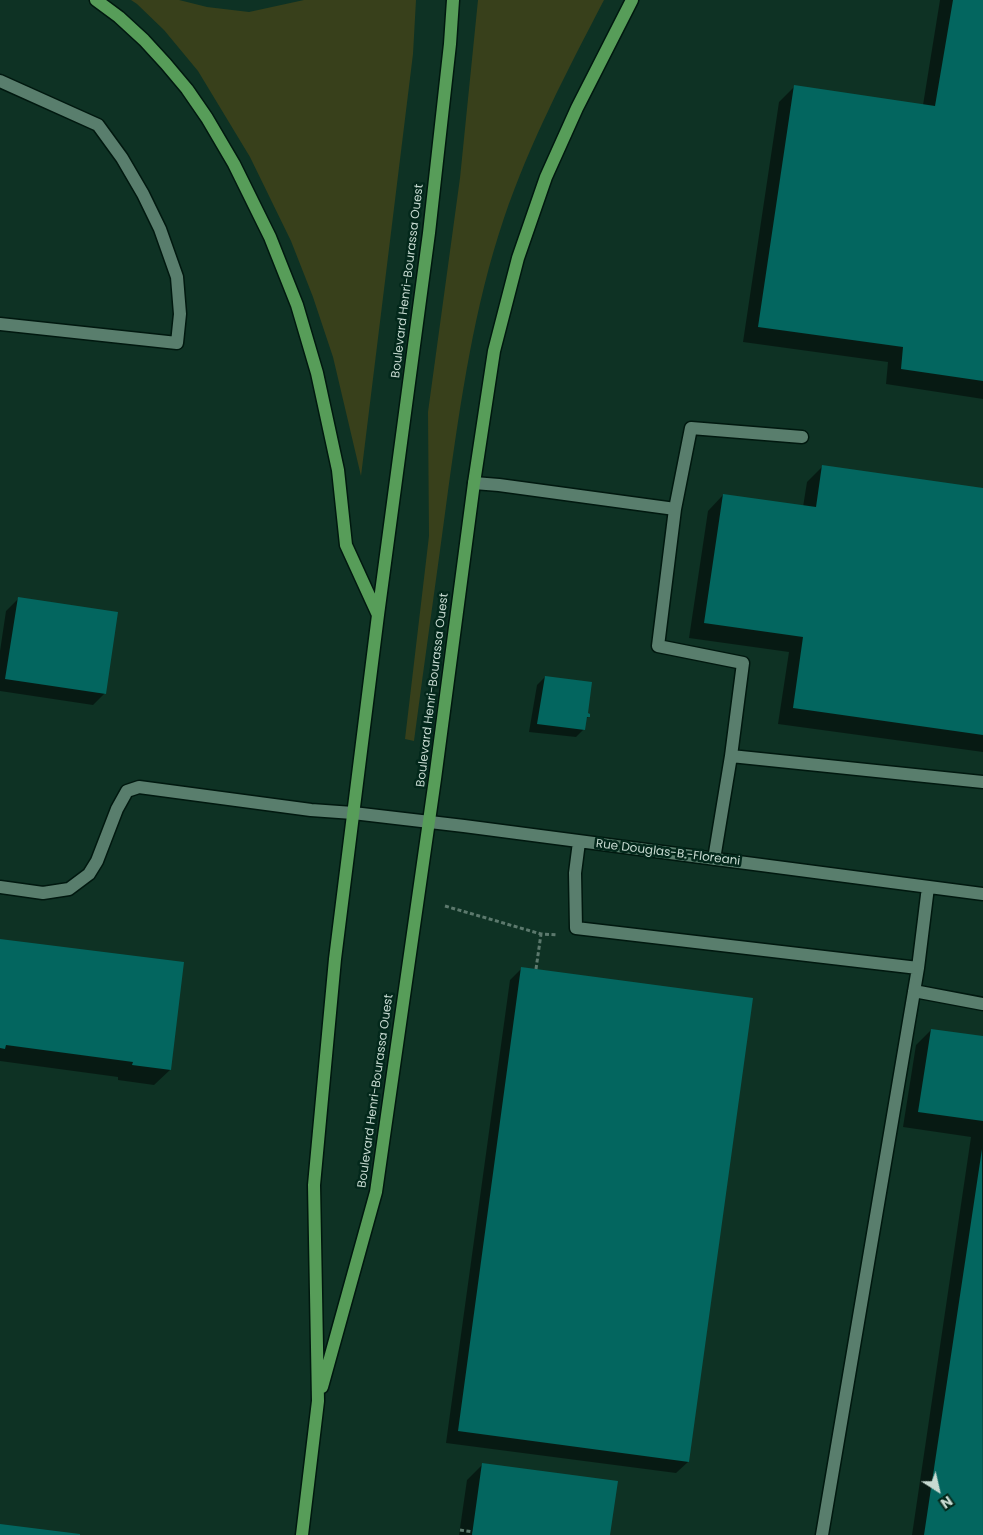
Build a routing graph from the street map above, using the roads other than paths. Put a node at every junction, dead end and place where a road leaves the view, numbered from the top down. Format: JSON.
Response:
{"nodes":[{"id":1,"x":96,"y":0,"type":"edge"},
{"id":2,"x":453,"y":0,"type":"edge"},
{"id":3,"x":632,"y":0,"type":"edge"},
{"id":4,"x":0,"y":81,"type":"edge"},
{"id":5,"x":0,"y":324,"type":"edge"},
{"id":6,"x":802,"y":437,"type":"dead end"},
{"id":7,"x":474,"y":483,"type":"junction"},
{"id":8,"x":675,"y":509,"type":"junction"},
{"id":9,"x":378,"y":615,"type":"junction"},
{"id":10,"x":731,"y":756,"type":"junction"},
{"id":11,"x":983,"y":782,"type":"edge"},
{"id":12,"x":353,"y":812,"type":"junction"},
{"id":13,"x":429,"y":823,"type":"junction"},
{"id":14,"x":579,"y":842,"type":"junction"},
{"id":15,"x":714,"y":859,"type":"junction"},
{"id":16,"x":0,"y":887,"type":"edge"},
{"id":17,"x":928,"y":887,"type":"junction"},
{"id":18,"x":983,"y":894,"type":"edge"},
{"id":19,"x":918,"y":968,"type":"junction"},
{"id":20,"x":914,"y":991,"type":"junction"},
{"id":21,"x":983,"y":1004,"type":"edge"},
{"id":22,"x":318,"y":1402,"type":"junction"},
{"id":23,"x":302,"y":1535,"type":"edge"},
{"id":24,"x":822,"y":1535,"type":"edge"}],
"edges":[{"from":1,"to":9,"type":"main road"},
{"from":2,"to":9,"type":"main road","name":"Boulevard Henri-Bourassa Ouest"},
{"from":3,"to":7,"type":"main road","name":"Boulevard Henri-Bourassa Ouest"},
{"from":4,"to":5,"type":"street"},
{"from":6,"to":8,"type":"street"},
{"from":7,"to":8,"type":"street"},
{"from":7,"to":13,"type":"main road","name":"Boulevard Henri-Bourassa Ouest"},
{"from":8,"to":10,"type":"street"},
{"from":9,"to":12,"type":"main road","name":"Boulevard Henri-Bourassa Ouest"},
{"from":10,"to":11,"type":"street"},
{"from":10,"to":15,"type":"street"},
{"from":12,"to":13,"type":"street","name":"Rue Douglas-B.-Floreani"},
{"from":12,"to":16,"type":"street","name":"Rue Douglas-B.-Floreani"},
{"from":12,"to":22,"type":"main road","name":"Boulevard Henri-Bourassa Ouest"},
{"from":13,"to":14,"type":"street","name":"Rue Douglas-B.-Floreani"},
{"from":13,"to":22,"type":"main road","name":"Boulevard Henri-Bourassa Ouest"},
{"from":14,"to":15,"type":"street","name":"Rue Douglas-B.-Floreani"},
{"from":14,"to":19,"type":"street"},
{"from":15,"to":17,"type":"street","name":"Rue Douglas-B.-Floreani"},
{"from":17,"to":18,"type":"street","name":"Rue Douglas-B.-Floreani"},
{"from":17,"to":19,"type":"street"},
{"from":19,"to":20,"type":"street"},
{"from":20,"to":21,"type":"street"},
{"from":20,"to":24,"type":"street"},
{"from":22,"to":23,"type":"main road","name":"Boulevard Henri-Bourassa Ouest"}]}
